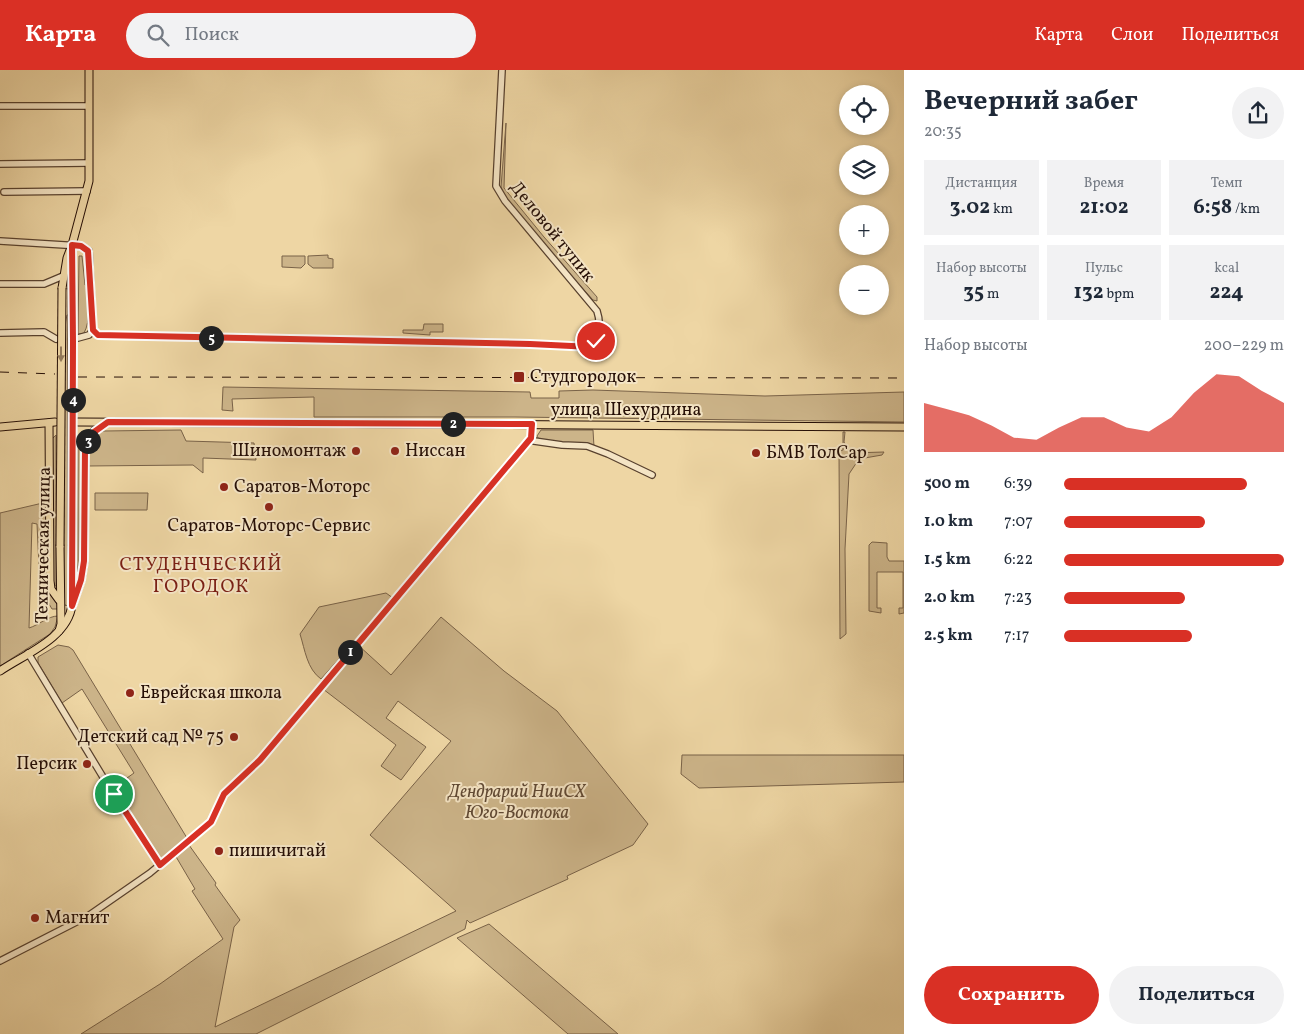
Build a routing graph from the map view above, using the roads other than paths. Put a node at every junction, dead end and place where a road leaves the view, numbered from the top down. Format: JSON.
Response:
{"nodes":[{"id":1,"x":89,"y":70,"type":"edge"},
{"id":2,"x":502,"y":70,"type":"edge"},
{"id":3,"x":0,"y":106,"type":"edge"},
{"id":4,"x":89,"y":106,"type":"junction"},
{"id":5,"x":89,"y":163,"type":"junction"},
{"id":6,"x":0,"y":164,"type":"edge"},
{"id":7,"x":87,"y":191,"type":"junction"},
{"id":8,"x":4,"y":192,"type":"dead end"},
{"id":9,"x":0,"y":241,"type":"edge"},
{"id":10,"x":72,"y":245,"type":"junction"},
{"id":11,"x":63,"y":276,"type":"junction"},
{"id":12,"x":0,"y":284,"type":"edge"},
{"id":13,"x":93,"y":330,"type":"junction"},
{"id":14,"x":0,"y":333,"type":"edge"},
{"id":15,"x":78,"y":338,"type":"dead end"},
{"id":16,"x":56,"y":339,"type":"dead end"},
{"id":17,"x":78,"y":422,"type":"dead end"},
{"id":18,"x":108,"y":422,"type":"junction"},
{"id":19,"x":532,"y":424,"type":"junction"},
{"id":20,"x":0,"y":427,"type":"edge"},
{"id":21,"x":904,"y":427,"type":"edge"},
{"id":22,"x":531,"y":438,"type":"junction"},
{"id":23,"x":652,"y":475,"type":"dead end"},
{"id":24,"x":60,"y":603,"type":"junction"},
{"id":25,"x":72,"y":607,"type":"junction"},
{"id":26,"x":58,"y":634,"type":"junction"},
{"id":27,"x":28,"y":653,"type":"junction"},
{"id":28,"x":0,"y":671,"type":"edge"},
{"id":29,"x":160,"y":865,"type":"junction"},
{"id":30,"x":0,"y":961,"type":"edge"}],
"edges":[{"from":1,"to":4,"type":"main road","name":"Техническая улица"},
{"from":2,"to":13,"type":"street","name":"Деловой тупик"},
{"from":3,"to":4,"type":"street"},
{"from":4,"to":5,"type":"main road","name":"Техническая улица"},
{"from":5,"to":6,"type":"street"},
{"from":5,"to":7,"type":"main road","name":"Техническая улица"},
{"from":7,"to":8,"type":"street"},
{"from":7,"to":10,"type":"main road","name":"Техническая улица"},
{"from":9,"to":10,"type":"street"},
{"from":10,"to":11,"type":"main road","name":"Техническая улица"},
{"from":10,"to":13,"type":"street"},
{"from":10,"to":25,"type":"main road","name":"Техническая улица","bridge":true},
{"from":11,"to":12,"type":"street"},
{"from":11,"to":24,"type":"main road","name":"Техническая улица","one_way":true,"bridge":true},
{"from":13,"to":15,"type":"street"},
{"from":14,"to":16,"type":"street"},
{"from":17,"to":18,"type":"main road","name":"улица Шехурдина"},
{"from":18,"to":19,"type":"main road","name":"улица Шехурдина"},
{"from":18,"to":25,"type":"main road"},
{"from":19,"to":21,"type":"main road","name":"улица Шехурдина"},
{"from":19,"to":22,"type":"street"},
{"from":20,"to":24,"type":"main road"},
{"from":22,"to":23,"type":"street"},
{"from":22,"to":29,"type":"street"},
{"from":24,"to":25,"type":"street"},
{"from":24,"to":26,"type":"main road","name":"Техническая улица"},
{"from":25,"to":26,"type":"main road","name":"Техническая улица"},
{"from":26,"to":27,"type":"main road"},
{"from":27,"to":28,"type":"main road"},
{"from":27,"to":29,"type":"street"},
{"from":29,"to":30,"type":"street"}]}
